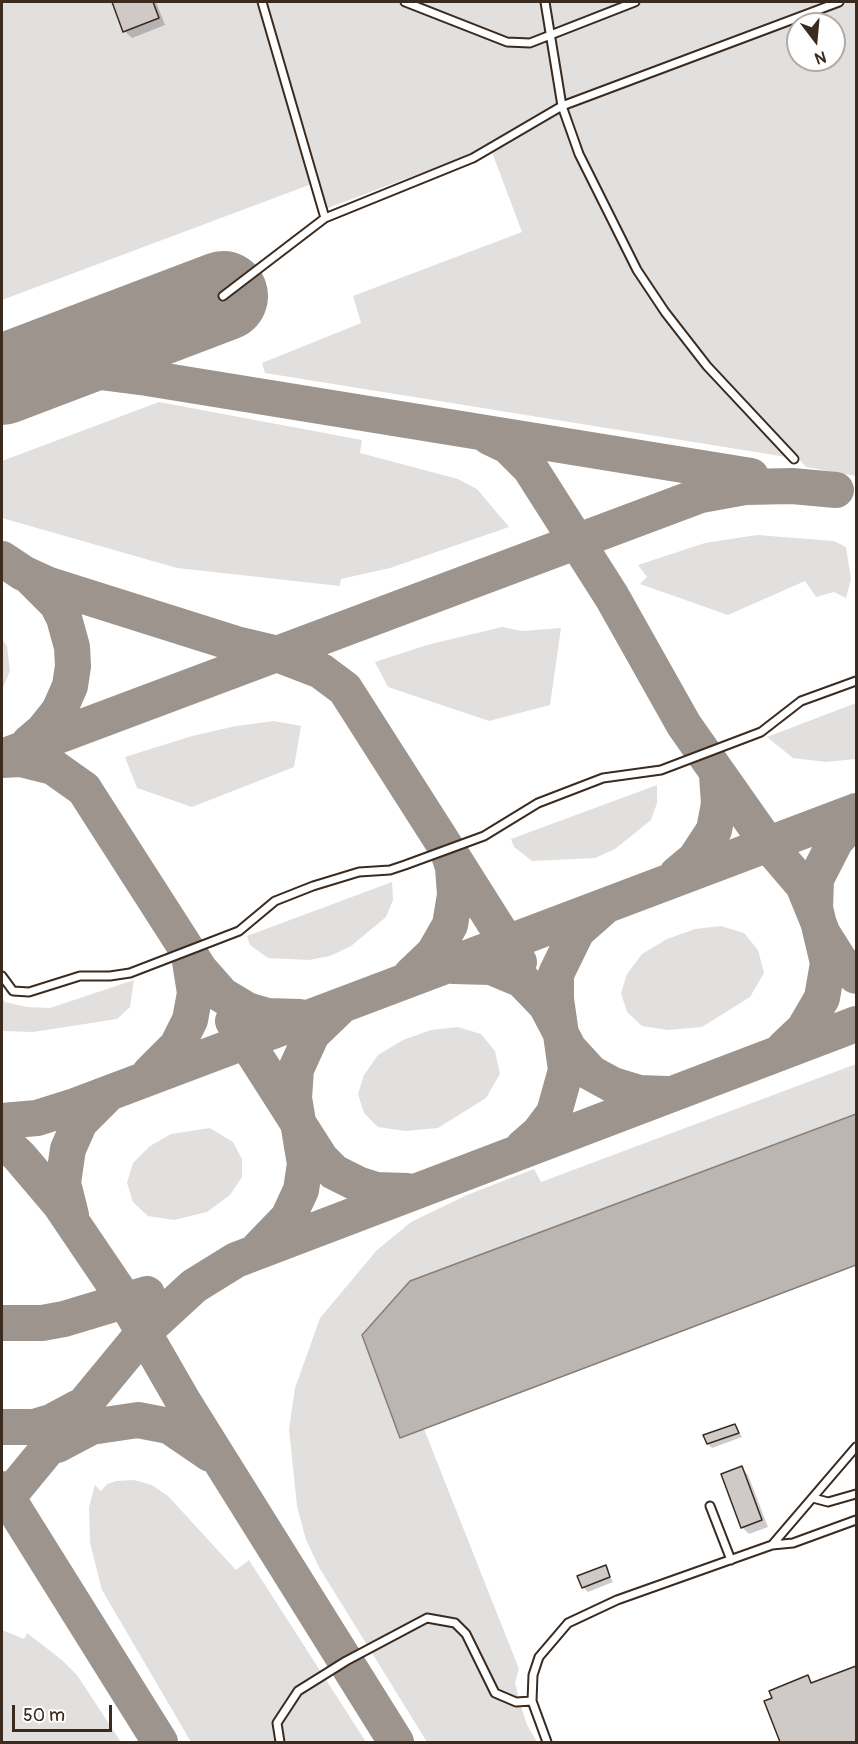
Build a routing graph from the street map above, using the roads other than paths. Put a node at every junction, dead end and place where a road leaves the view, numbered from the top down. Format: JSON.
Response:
{"nodes":[{"id":1,"x":262,"y":2,"type":"edge"},
{"id":2,"x":405,"y":2,"type":"edge"},
{"id":3,"x":545,"y":2,"type":"edge"},
{"id":4,"x":636,"y":2,"type":"edge"},
{"id":5,"x":839,"y":2,"type":"edge"},
{"id":6,"x":550,"y":36,"type":"junction"},
{"id":7,"x":562,"y":106,"type":"junction"},
{"id":8,"x":325,"y":218,"type":"junction"},
{"id":9,"x":223,"y":296,"type":"dead end"},
{"id":10,"x":794,"y":459,"type":"dead end"},
{"id":11,"x":856,"y":681,"type":"edge"},
{"id":12,"x":2,"y":976,"type":"edge"},
{"id":13,"x":856,"y":1447,"type":"edge"},
{"id":14,"x":856,"y":1494,"type":"edge"},
{"id":15,"x":813,"y":1498,"type":"junction"},
{"id":16,"x":710,"y":1506,"type":"dead end"},
{"id":17,"x":856,"y":1520,"type":"edge"},
{"id":18,"x":772,"y":1545,"type":"junction"},
{"id":19,"x":731,"y":1560,"type":"junction"},
{"id":20,"x":532,"y":1701,"type":"junction"},
{"id":21,"x":280,"y":1743,"type":"edge"},
{"id":22,"x":548,"y":1743,"type":"edge"}],
"edges":[{"from":1,"to":8,"type":"lane"},
{"from":2,"to":6,"type":"lane"},
{"from":3,"to":6,"type":"lane"},
{"from":4,"to":6,"type":"lane"},
{"from":5,"to":7,"type":"lane"},
{"from":6,"to":7,"type":"lane"},
{"from":7,"to":8,"type":"lane"},
{"from":7,"to":10,"type":"lane"},
{"from":8,"to":9,"type":"lane"},
{"from":11,"to":12,"type":"lane"},
{"from":13,"to":15,"type":"lane"},
{"from":14,"to":15,"type":"lane"},
{"from":15,"to":18,"type":"lane"},
{"from":16,"to":19,"type":"lane"},
{"from":17,"to":18,"type":"lane"},
{"from":18,"to":19,"type":"lane"},
{"from":19,"to":20,"type":"lane"},
{"from":20,"to":21,"type":"lane"},
{"from":20,"to":22,"type":"lane"}]}
